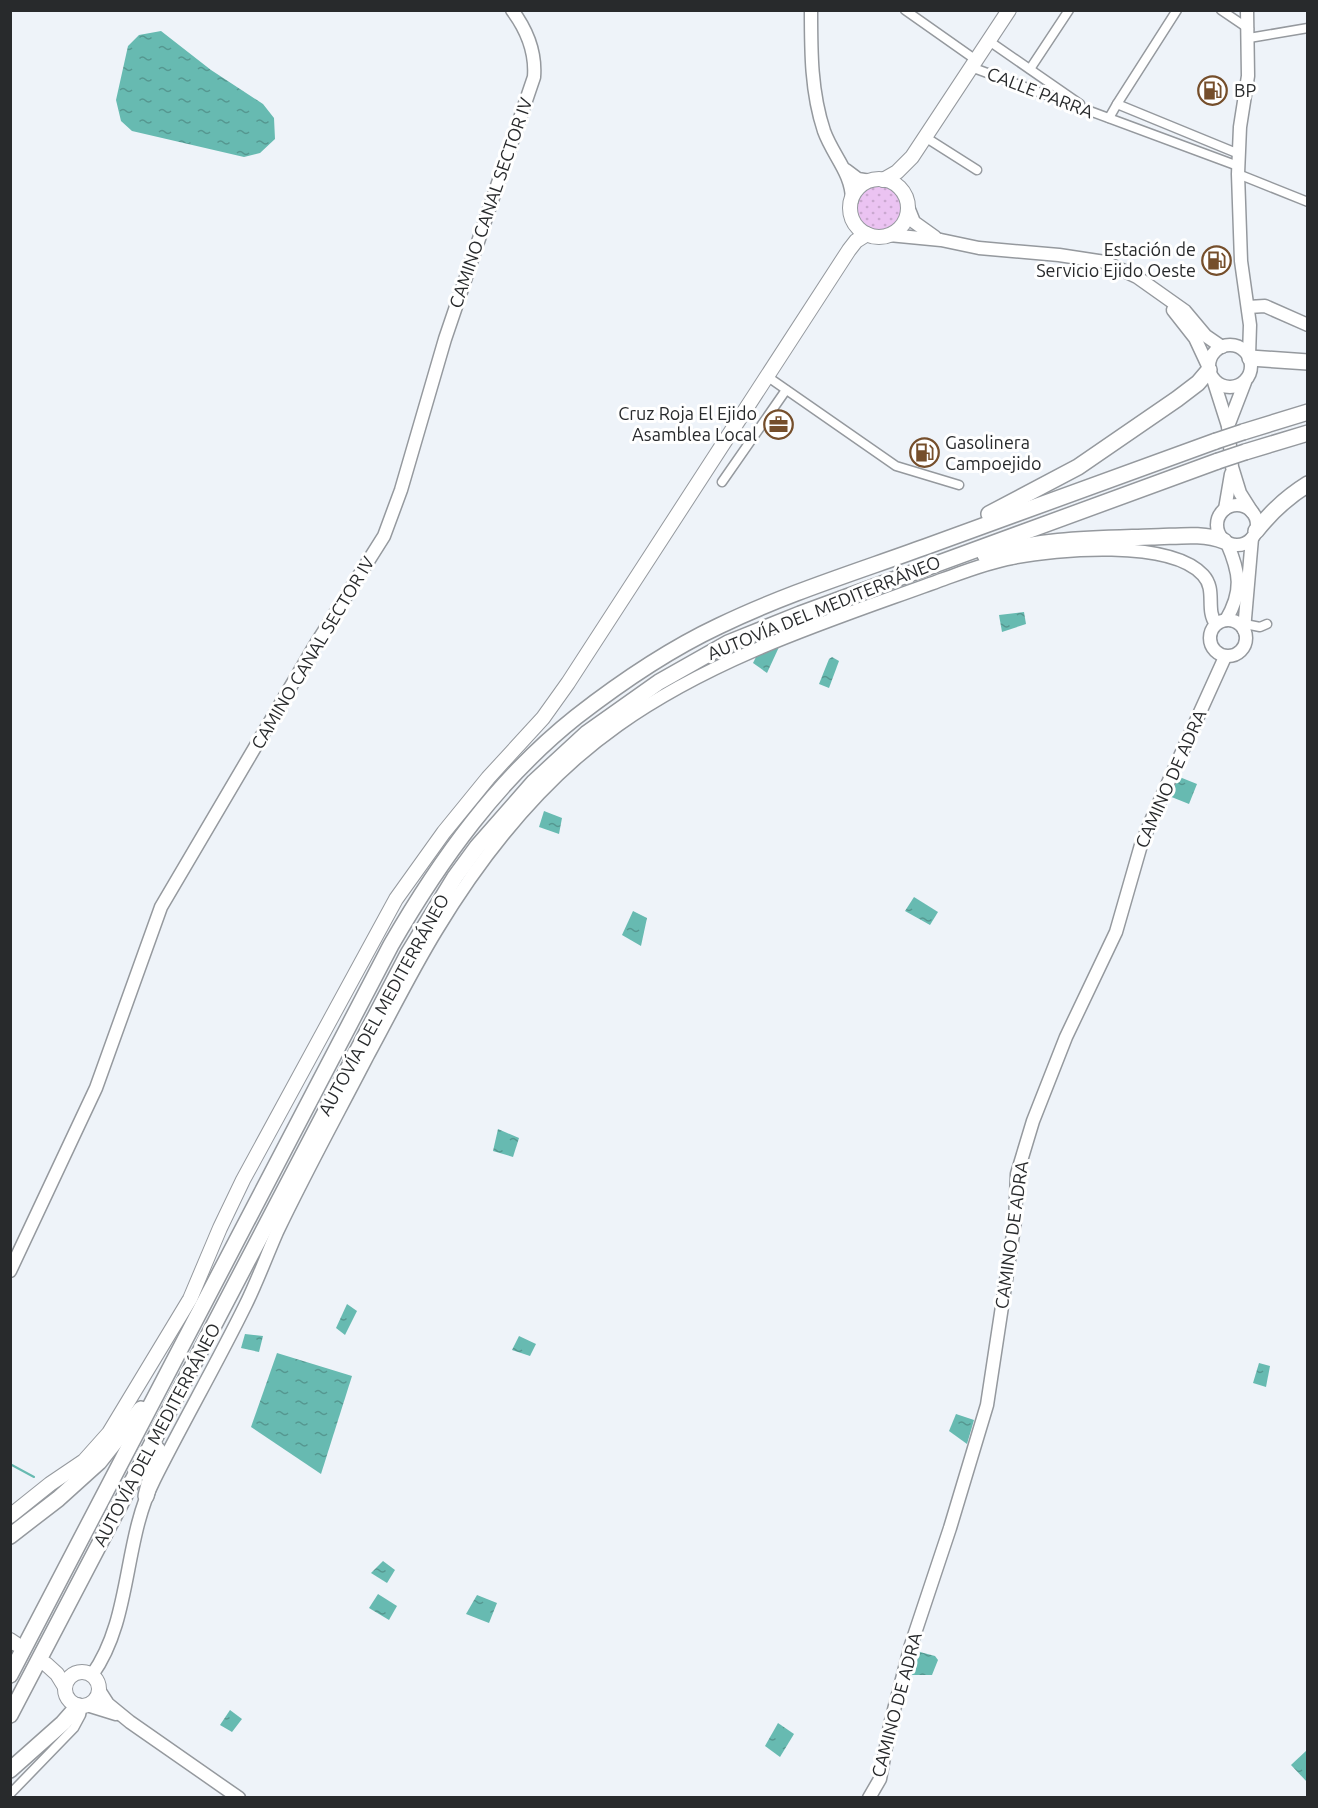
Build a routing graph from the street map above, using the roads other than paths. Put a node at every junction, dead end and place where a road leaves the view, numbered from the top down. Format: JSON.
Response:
{"nodes":[{"id":1,"x":512,"y":10,"type":"edge"},
{"id":2,"x":811,"y":10,"type":"edge"},
{"id":3,"x":905,"y":10,"type":"edge"},
{"id":4,"x":1009,"y":10,"type":"edge"},
{"id":5,"x":1069,"y":10,"type":"edge"},
{"id":6,"x":1177,"y":10,"type":"edge"},
{"id":7,"x":1221,"y":10,"type":"edge"},
{"id":8,"x":1247,"y":10,"type":"edge"},
{"id":9,"x":1308,"y":28,"type":"edge"},
{"id":10,"x":1249,"y":34,"type":"junction"},
{"id":11,"x":989,"y":41,"type":"junction"},
{"id":12,"x":974,"y":64,"type":"junction"},
{"id":13,"x":1030,"y":69,"type":"junction"},
{"id":14,"x":1117,"y":104,"type":"junction"},
{"id":15,"x":1091,"y":112,"type":"junction"},
{"id":16,"x":1109,"y":118,"type":"junction"},
{"id":17,"x":926,"y":137,"type":"junction"},
{"id":18,"x":912,"y":157,"type":"junction"},
{"id":19,"x":1238,"y":165,"type":"junction"},
{"id":20,"x":846,"y":170,"type":"junction"},
{"id":21,"x":977,"y":171,"type":"dead end"},
{"id":22,"x":876,"y":180,"type":"junction"},
{"id":23,"x":852,"y":200,"type":"junction"},
{"id":24,"x":906,"y":200,"type":"junction"},
{"id":25,"x":1308,"y":202,"type":"edge"},
{"id":26,"x":855,"y":224,"type":"junction"},
{"id":27,"x":867,"y":234,"type":"junction"},
{"id":28,"x":889,"y":235,"type":"junction"},
{"id":29,"x":941,"y":240,"type":"junction"},
{"id":30,"x":849,"y":249,"type":"junction"},
{"id":31,"x":1159,"y":293,"type":"junction"},
{"id":32,"x":1248,"y":307,"type":"junction"},
{"id":33,"x":1250,"y":325,"type":"junction"},
{"id":34,"x":1308,"y":325,"type":"edge"},
{"id":35,"x":1228,"y":346,"type":"junction"},
{"id":36,"x":1250,"y":357,"type":"junction"},
{"id":37,"x":1308,"y":362,"type":"edge"},
{"id":38,"x":1211,"y":372,"type":"junction"},
{"id":39,"x":768,"y":377,"type":"junction"},
{"id":40,"x":1245,"y":382,"type":"junction"},
{"id":41,"x":786,"y":390,"type":"junction"},
{"id":42,"x":1308,"y":412,"type":"edge"},
{"id":43,"x":1235,"y":429,"type":"junction"},
{"id":44,"x":1308,"y":433,"type":"edge"},
{"id":45,"x":1225,"y":464,"type":"junction"},
{"id":46,"x":722,"y":482,"type":"dead end"},
{"id":47,"x":1308,"y":484,"type":"edge"},
{"id":48,"x":959,"y":485,"type":"dead end"},
{"id":49,"x":1225,"y":509,"type":"junction"},
{"id":50,"x":1252,"y":512,"type":"junction"},
{"id":51,"x":1254,"y":534,"type":"junction"},
{"id":52,"x":1226,"y":542,"type":"junction"},
{"id":53,"x":869,"y":567,"type":"junction"},
{"id":54,"x":875,"y":585,"type":"junction"},
{"id":55,"x":1221,"y":622,"type":"junction"},
{"id":56,"x":1268,"y":624,"type":"dead end"},
{"id":57,"x":1245,"y":627,"type":"junction"},
{"id":58,"x":1225,"y":657,"type":"junction"},
{"id":59,"x":10,"y":1271,"type":"edge"},
{"id":60,"x":177,"y":1354,"type":"junction"},
{"id":61,"x":178,"y":1394,"type":"junction"},
{"id":62,"x":146,"y":1496,"type":"junction"},
{"id":63,"x":10,"y":1516,"type":"edge"},
{"id":64,"x":10,"y":1536,"type":"edge"},
{"id":65,"x":75,"y":1673,"type":"junction"},
{"id":66,"x":10,"y":1675,"type":"edge"},
{"id":67,"x":92,"y":1676,"type":"junction"},
{"id":68,"x":65,"y":1687,"type":"junction"},
{"id":69,"x":99,"y":1690,"type":"junction"},
{"id":70,"x":83,"y":1706,"type":"junction"},
{"id":71,"x":10,"y":1715,"type":"edge"},
{"id":72,"x":130,"y":1722,"type":"junction"},
{"id":73,"x":10,"y":1770,"type":"edge"},
{"id":74,"x":10,"y":1794,"type":"edge"},
{"id":75,"x":239,"y":1797,"type":"edge"},
{"id":76,"x":869,"y":1797,"type":"edge"}],
"edges":[{"from":1,"to":59,"type":"street","name":"CAMINO CANAL SECTOR IV"},
{"from":2,"to":20,"type":"street"},
{"from":3,"to":12,"type":"street","name":"CALLE PARRA"},
{"from":4,"to":11,"type":"main road"},
{"from":5,"to":13,"type":"street"},
{"from":6,"to":14,"type":"street"},
{"from":7,"to":10,"type":"street"},
{"from":8,"to":10,"type":"street"},
{"from":9,"to":10,"type":"street"},
{"from":10,"to":19,"type":"street"},
{"from":11,"to":12,"type":"main road"},
{"from":11,"to":13,"type":"street"},
{"from":12,"to":15,"type":"street","name":"CALLE PARRA"},
{"from":12,"to":17,"type":"main road"},
{"from":13,"to":15,"type":"street"},
{"from":14,"to":16,"type":"street","name":"CALLE PARRA"},
{"from":14,"to":19,"type":"street","name":"CALLE PARRA"},
{"from":15,"to":16,"type":"street","name":"CALLE PARRA"},
{"from":16,"to":19,"type":"street","name":"CALLE PARRA"},
{"from":17,"to":18,"type":"main road"},
{"from":17,"to":21,"type":"street"},
{"from":18,"to":22,"type":"main road"},
{"from":18,"to":24,"type":"main road"},
{"from":19,"to":25,"type":"street","name":"CALLE PARRA"},
{"from":19,"to":32,"type":"street"},
{"from":20,"to":22,"type":"street"},
{"from":20,"to":23,"type":"street"},
{"from":22,"to":23,"type":"main road"},
{"from":22,"to":24,"type":"main road"},
{"from":23,"to":26,"type":"main road"},
{"from":24,"to":28,"type":"main road"},
{"from":24,"to":29,"type":"street"},
{"from":26,"to":27,"type":"main road"},
{"from":26,"to":30,"type":"main road"},
{"from":27,"to":28,"type":"main road"},
{"from":27,"to":30,"type":"main road"},
{"from":28,"to":29,"type":"street"},
{"from":29,"to":31,"type":"street"},
{"from":30,"to":39,"type":"main road"},
{"from":31,"to":35,"type":"street"},
{"from":31,"to":38,"type":"street"},
{"from":32,"to":33,"type":"street"},
{"from":32,"to":34,"type":"street"},
{"from":33,"to":35,"type":"street"},
{"from":33,"to":36,"type":"street"},
{"from":35,"to":36,"type":"street"},
{"from":35,"to":38,"type":"street"},
{"from":36,"to":37,"type":"highway"},
{"from":36,"to":40,"type":"street"},
{"from":38,"to":40,"type":"street"},
{"from":38,"to":43,"type":"street"},
{"from":38,"to":53,"type":"highway"},
{"from":39,"to":41,"type":"street"},
{"from":39,"to":63,"type":"main road"},
{"from":40,"to":43,"type":"street"},
{"from":41,"to":46,"type":"street"},
{"from":41,"to":48,"type":"street"},
{"from":42,"to":43,"type":"highway","name":"AUTOVÍA DEL MEDITERRÁNEO"},
{"from":43,"to":45,"type":"street"},
{"from":43,"to":53,"type":"highway","name":"AUTOVÍA DEL MEDITERRÁNEO","bridge":true},
{"from":44,"to":45,"type":"highway","name":"AUTOVÍA DEL MEDITERRÁNEO","bridge":true},
{"from":45,"to":49,"type":"street"},
{"from":45,"to":50,"type":"street"},
{"from":45,"to":54,"type":"highway","name":"AUTOVÍA DEL MEDITERRÁNEO"},
{"from":47,"to":51,"type":"highway"},
{"from":49,"to":50,"type":"street"},
{"from":49,"to":52,"type":"street"},
{"from":50,"to":51,"type":"street"},
{"from":51,"to":52,"type":"street"},
{"from":51,"to":57,"type":"street"},
{"from":52,"to":54,"type":"highway"},
{"from":52,"to":55,"type":"street"},
{"from":53,"to":60,"type":"highway","name":"AUTOVÍA DEL MEDITERRÁNEO"},
{"from":54,"to":61,"type":"highway","name":"AUTOVÍA DEL MEDITERRÁNEO"},
{"from":55,"to":57,"type":"street"},
{"from":55,"to":58,"type":"street"},
{"from":55,"to":62,"type":"street"},
{"from":56,"to":57,"type":"street"},
{"from":57,"to":58,"type":"street"},
{"from":58,"to":76,"type":"street","name":"CAMINO DE ADRA"},
{"from":60,"to":64,"type":"highway"},
{"from":60,"to":66,"type":"highway","name":"AUTOVÍA DEL MEDITERRÁNEO"},
{"from":61,"to":62,"type":"highway"},
{"from":61,"to":71,"type":"highway","name":"AUTOVÍA DEL MEDITERRÁNEO"},
{"from":62,"to":67,"type":"street"},
{"from":65,"to":67,"type":"main road"},
{"from":65,"to":68,"type":"main road"},
{"from":65,"to":68,"type":"main road"},
{"from":67,"to":69,"type":"main road"},
{"from":68,"to":70,"type":"main road"},
{"from":69,"to":70,"type":"main road"},
{"from":69,"to":72,"type":"street"},
{"from":70,"to":72,"type":"street"},
{"from":70,"to":73,"type":"highway"},
{"from":70,"to":74,"type":"street"},
{"from":72,"to":75,"type":"street"}]}
